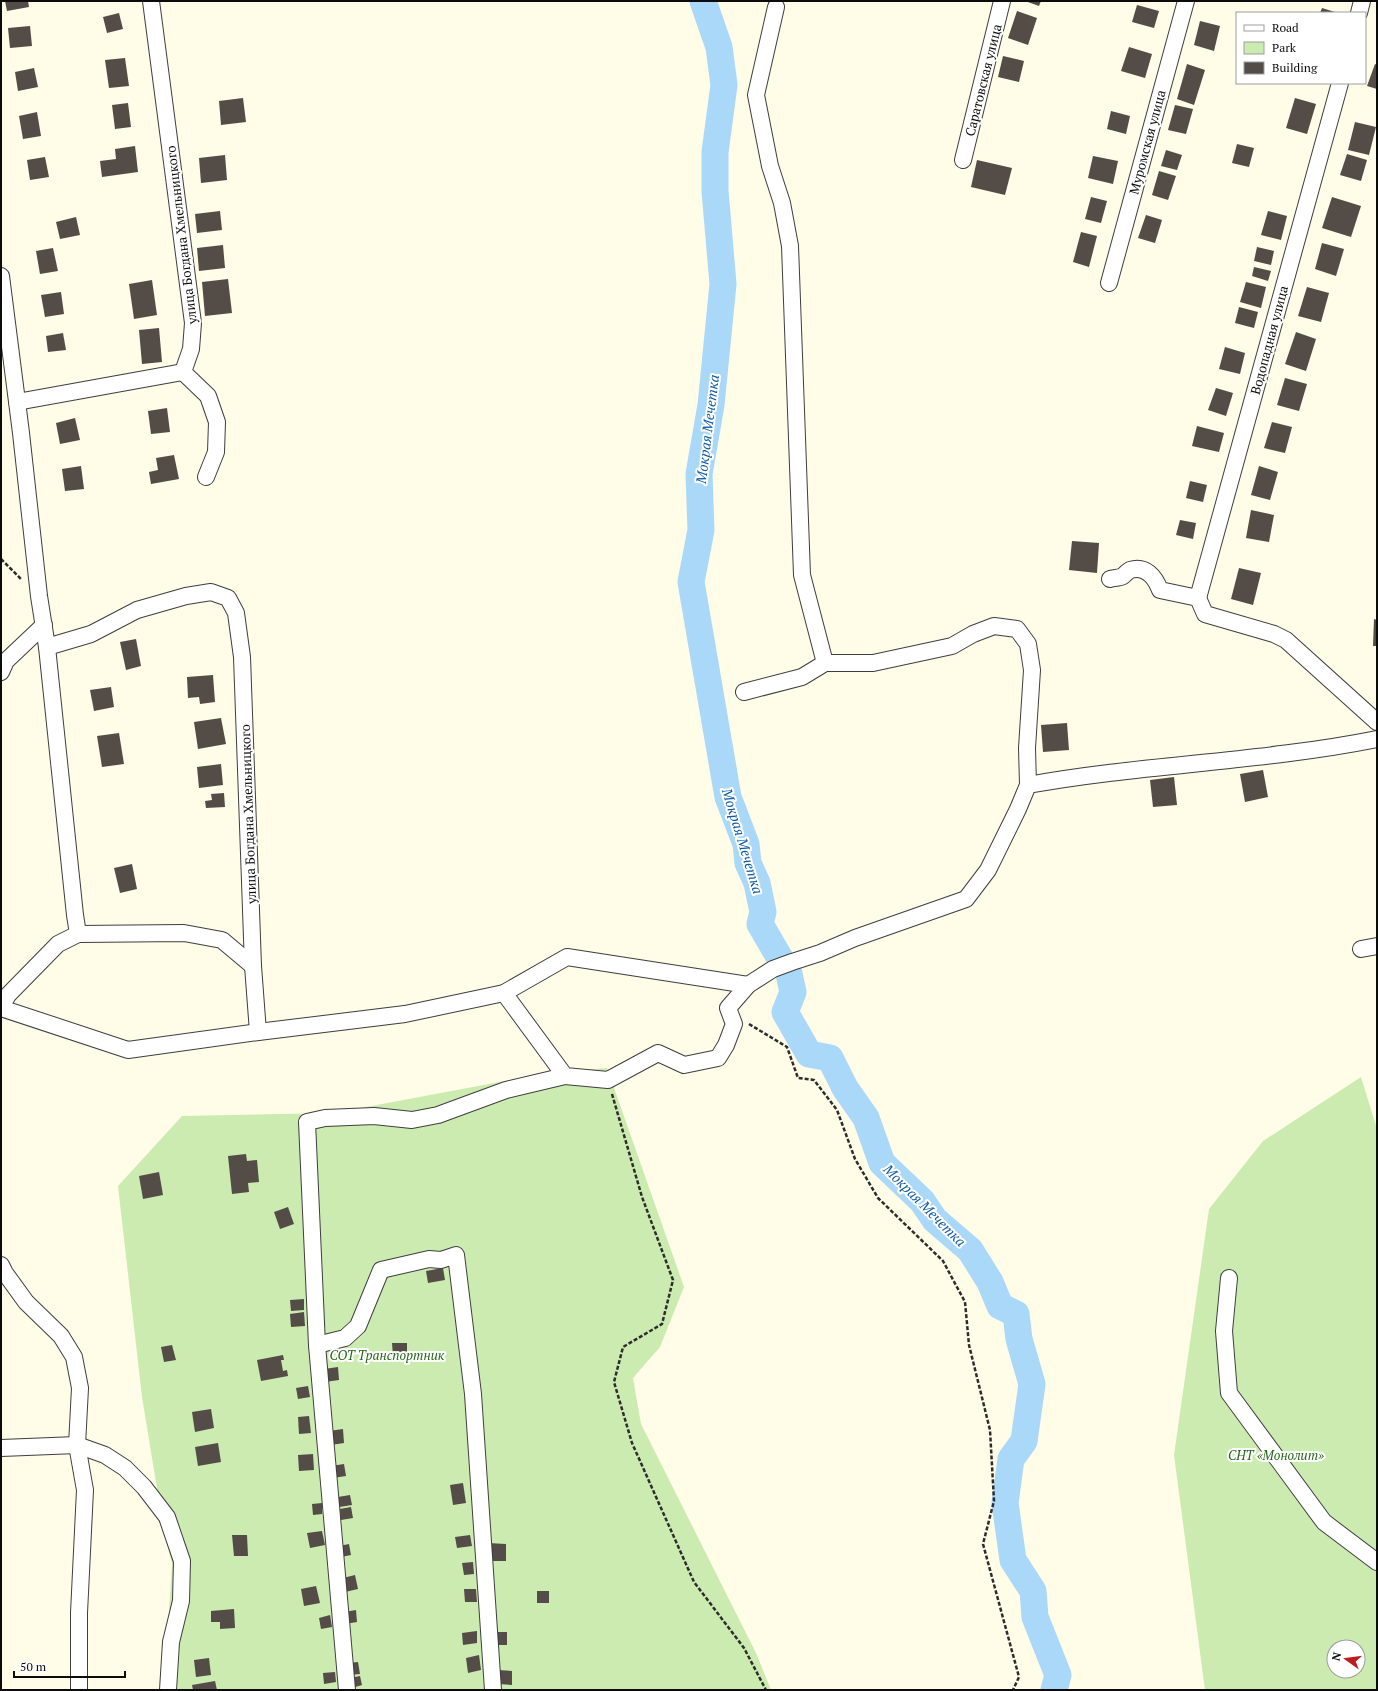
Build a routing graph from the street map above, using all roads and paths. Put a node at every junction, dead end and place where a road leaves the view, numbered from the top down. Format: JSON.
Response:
{"nodes":[{"id":1,"x":151,"y":1,"type":"edge"},
{"id":2,"x":1002,"y":1,"type":"edge"},
{"id":3,"x":1186,"y":1,"type":"edge"},
{"id":4,"x":1362,"y":1,"type":"edge"},
{"id":5,"x":776,"y":7,"type":"dead end"},
{"id":6,"x":1359,"y":12,"type":"edge"},
{"id":7,"x":1340,"y":84,"type":"edge"},
{"id":8,"x":963,"y":160,"type":"dead end"},
{"id":9,"x":1,"y":276,"type":"edge"},
{"id":10,"x":1109,"y":283,"type":"dead end"},
{"id":11,"x":183,"y":372,"type":"junction"},
{"id":12,"x":17,"y":402,"type":"junction"},
{"id":13,"x":206,"y":477,"type":"dead end"},
{"id":14,"x":1110,"y":579,"type":"dead end"},
{"id":15,"x":1198,"y":598,"type":"junction"},
{"id":16,"x":44,"y":625,"type":"junction"},
{"id":17,"x":47,"y":646,"type":"junction"},
{"id":18,"x":826,"y":663,"type":"junction"},
{"id":19,"x":1,"y":672,"type":"edge"},
{"id":20,"x":744,"y":692,"type":"dead end"},
{"id":21,"x":1377,"y":722,"type":"edge"},
{"id":22,"x":1377,"y":739,"type":"edge"},
{"id":23,"x":1028,"y":785,"type":"junction"},
{"id":24,"x":78,"y":934,"type":"junction"},
{"id":25,"x":1377,"y":946,"type":"edge"},
{"id":26,"x":1361,"y":949,"type":"dead end"},
{"id":27,"x":253,"y":966,"type":"junction"},
{"id":28,"x":748,"y":985,"type":"junction"},
{"id":29,"x":504,"y":993,"type":"junction"},
{"id":30,"x":1,"y":1008,"type":"edge"},
{"id":31,"x":734,"y":1024,"type":"junction"},
{"id":32,"x":258,"y":1032,"type":"junction"},
{"id":33,"x":565,"y":1076,"type":"junction"},
{"id":34,"x":608,"y":1080,"type":"junction"},
{"id":35,"x":1,"y":1265,"type":"edge"},
{"id":36,"x":1229,"y":1278,"type":"dead end"},
{"id":37,"x":317,"y":1345,"type":"junction"},
{"id":38,"x":77,"y":1445,"type":"junction"},
{"id":39,"x":1,"y":1448,"type":"edge"},
{"id":40,"x":1377,"y":1562,"type":"edge"},
{"id":41,"x":80,"y":1690,"type":"edge"},
{"id":42,"x":168,"y":1690,"type":"edge"},
{"id":43,"x":347,"y":1690,"type":"edge"},
{"id":44,"x":493,"y":1690,"type":"edge"},
{"id":45,"x":766,"y":1690,"type":"edge"},
{"id":46,"x":1013,"y":1690,"type":"edge"}],
"edges":[{"from":1,"to":11,"type":"street","name":"улица Богдана Хмельницкого"},
{"from":2,"to":8,"type":"street","name":"Саратовская улица"},
{"from":3,"to":10,"type":"street","name":"Муромская улица"},
{"from":4,"to":6,"type":"street"},
{"from":5,"to":18,"type":"street"},
{"from":7,"to":15,"type":"street","name":"Водопадная улица"},
{"from":9,"to":12,"type":"street"},
{"from":11,"to":12,"type":"street"},
{"from":11,"to":13,"type":"street"},
{"from":12,"to":16,"type":"street"},
{"from":14,"to":15,"type":"street"},
{"from":15,"to":21,"type":"street"},
{"from":16,"to":17,"type":"street"},
{"from":16,"to":19,"type":"street"},
{"from":17,"to":24,"type":"street"},
{"from":17,"to":27,"type":"street","name":"улица Богдана Хмельницкого"},
{"from":18,"to":20,"type":"street"},
{"from":18,"to":23,"type":"street"},
{"from":22,"to":23,"type":"street"},
{"from":23,"to":28,"type":"street"},
{"from":24,"to":27,"type":"street"},
{"from":24,"to":30,"type":"street"},
{"from":25,"to":26,"type":"street"},
{"from":27,"to":32,"type":"street","name":"улица Богдана Хмельницкого"},
{"from":28,"to":29,"type":"street"},
{"from":28,"to":31,"type":"street"},
{"from":29,"to":32,"type":"street"},
{"from":29,"to":33,"type":"street"},
{"from":30,"to":32,"type":"street"},
{"from":31,"to":34,"type":"street"},
{"from":31,"to":46,"type":"path"},
{"from":33,"to":34,"type":"street"},
{"from":33,"to":37,"type":"street"},
{"from":34,"to":45,"type":"path"},
{"from":35,"to":38,"type":"street"},
{"from":36,"to":40,"type":"street"},
{"from":37,"to":43,"type":"street"},
{"from":37,"to":44,"type":"street"},
{"from":38,"to":39,"type":"street"},
{"from":38,"to":41,"type":"street"},
{"from":38,"to":42,"type":"street"}]}
